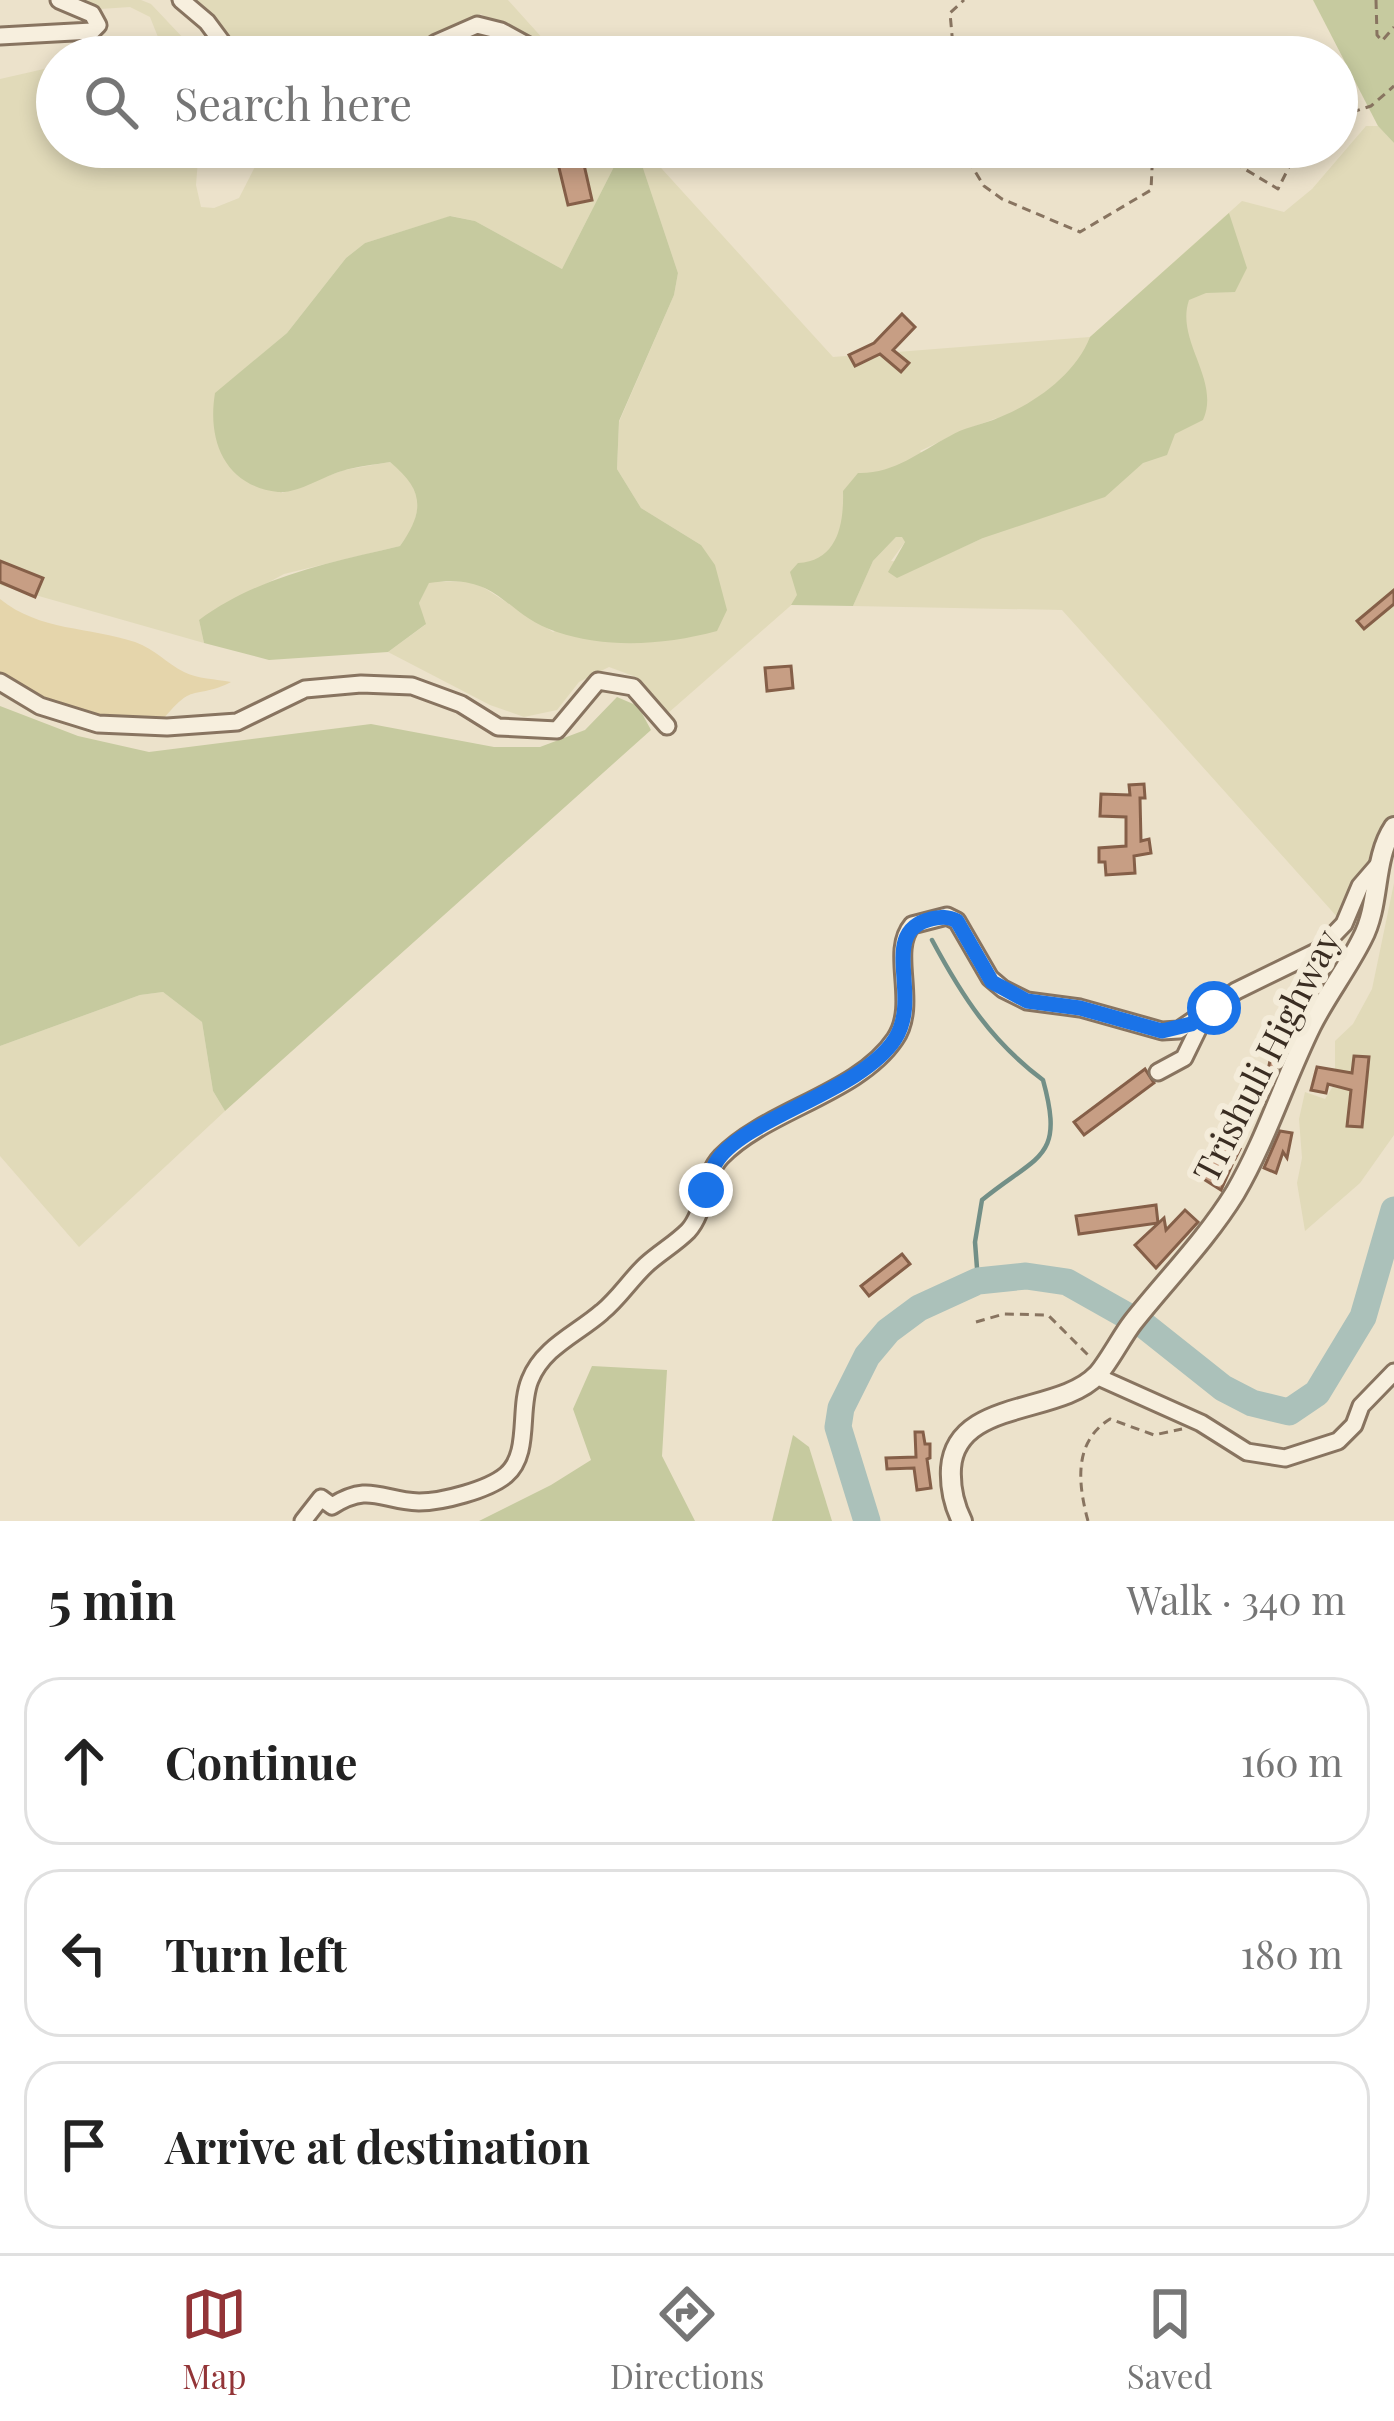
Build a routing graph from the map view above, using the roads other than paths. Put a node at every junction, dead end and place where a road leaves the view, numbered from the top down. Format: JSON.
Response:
{"nodes":[{"id":1,"x":59,"y":0,"type":"edge"},
{"id":2,"x":181,"y":0,"type":"edge"},
{"id":3,"x":0,"y":35,"type":"edge"},
{"id":4,"x":217,"y":36,"type":"edge"},
{"id":5,"x":452,"y":36,"type":"edge"},
{"id":6,"x":510,"y":36,"type":"edge"},
{"id":7,"x":0,"y":682,"type":"edge"},
{"id":8,"x":667,"y":727,"type":"dead end"},
{"id":9,"x":1394,"y":826,"type":"edge"},
{"id":10,"x":1379,"y":864,"type":"junction"},
{"id":11,"x":1205,"y":1015,"type":"junction"},
{"id":12,"x":1158,"y":1072,"type":"dead end"},
{"id":13,"x":1104,"y":1364,"type":"junction"},
{"id":14,"x":1394,"y":1372,"type":"edge"},
{"id":15,"x":303,"y":1521,"type":"edge"},
{"id":16,"x":962,"y":1521,"type":"edge"}],
"edges":[{"from":1,"to":3,"type":"street"},
{"from":2,"to":4,"type":"street"},
{"from":5,"to":6,"type":"street"},
{"from":7,"to":8,"type":"street"},
{"from":9,"to":10,"type":"street","name":"Trishuli Highway"},
{"from":10,"to":11,"type":"street"},
{"from":10,"to":13,"type":"street","name":"Trishuli Highway"},
{"from":11,"to":12,"type":"street"},
{"from":11,"to":15,"type":"street"},
{"from":13,"to":14,"type":"street"},
{"from":13,"to":16,"type":"street"}]}
